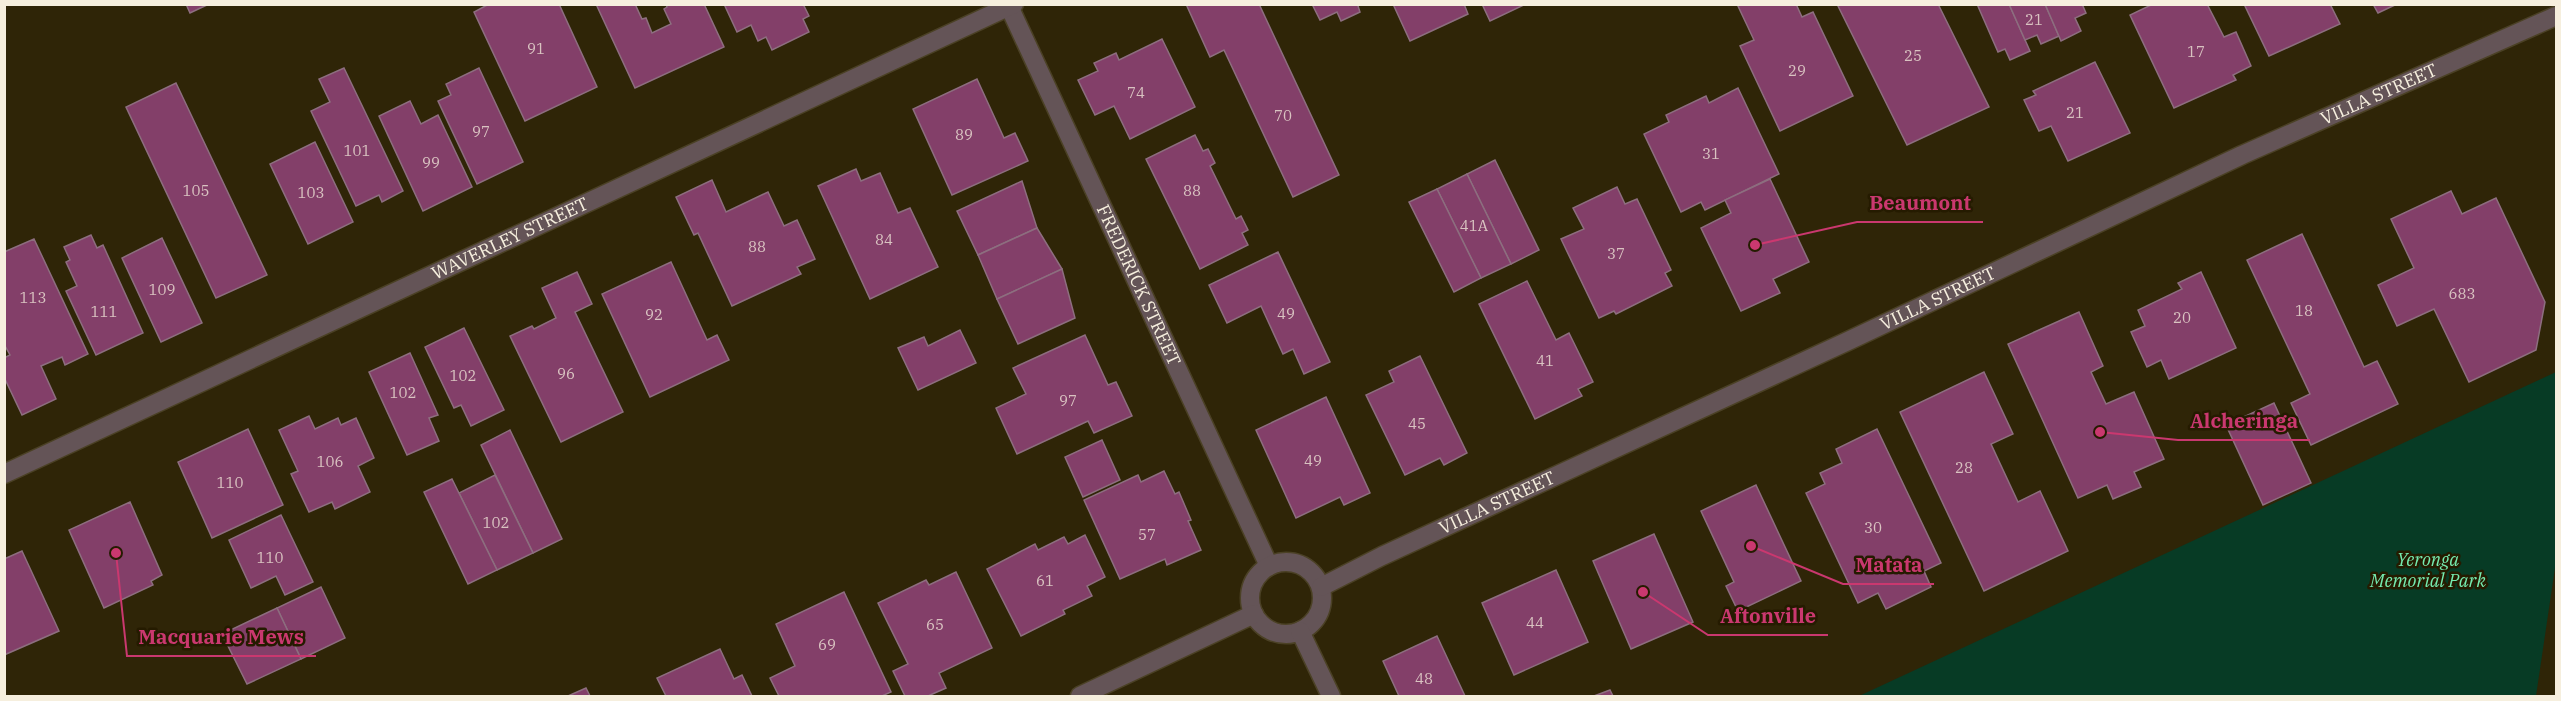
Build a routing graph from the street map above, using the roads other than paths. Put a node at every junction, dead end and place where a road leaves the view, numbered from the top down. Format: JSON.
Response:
{"nodes":[{"id":1,"x":1010,"y":5,"type":"edge"},
{"id":2,"x":2556,"y":16,"type":"edge"},
{"id":3,"x":4,"y":474,"type":"edge"},
{"id":4,"x":1269,"y":566,"type":"junction"},
{"id":5,"x":1321,"y":587,"type":"junction"},
{"id":6,"x":1254,"y":614,"type":"junction"},
{"id":7,"x":1300,"y":632,"type":"junction"},
{"id":8,"x":1080,"y":696,"type":"edge"},
{"id":9,"x":1331,"y":696,"type":"edge"}],
"edges":[{"from":1,"to":3,"type":"street","name":"WAVERLEY STREET"},
{"from":1,"to":4,"type":"street","name":"FREDERICK STREET"},
{"from":2,"to":5,"type":"street","name":"VILLA STREET"},
{"from":4,"to":5,"type":"street"},
{"from":4,"to":6,"type":"street"},
{"from":5,"to":7,"type":"street"},
{"from":6,"to":7,"type":"street"},
{"from":6,"to":8,"type":"street"},
{"from":7,"to":9,"type":"street"}]}
